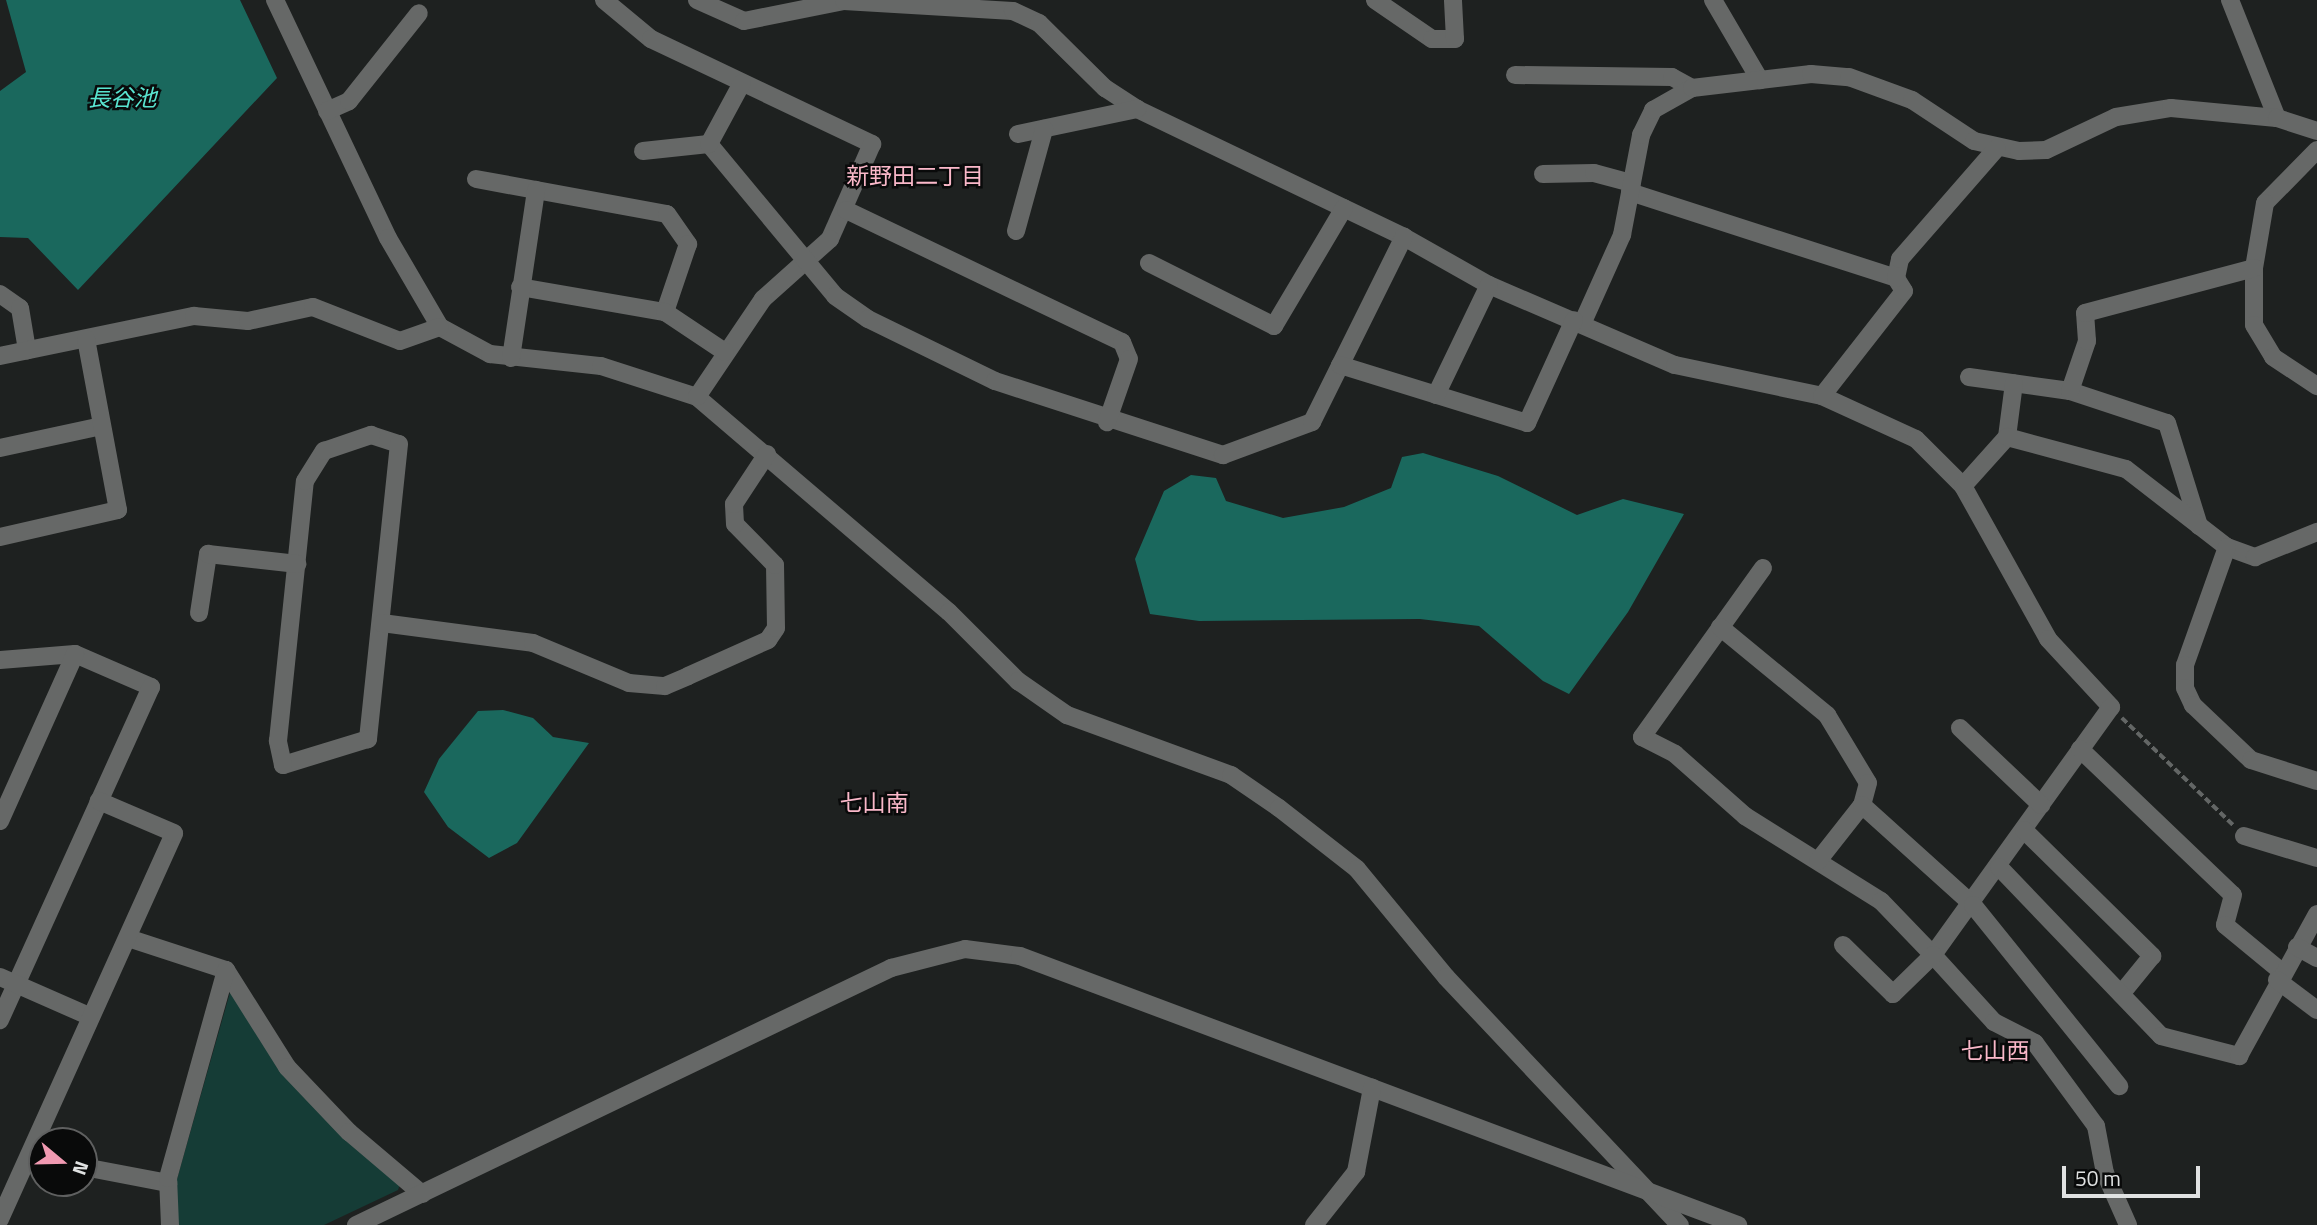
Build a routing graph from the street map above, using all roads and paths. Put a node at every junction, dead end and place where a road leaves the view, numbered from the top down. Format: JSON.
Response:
{"nodes":[{"id":1,"x":275,"y":0,"type":"edge"},
{"id":2,"x":604,"y":0,"type":"edge"},
{"id":3,"x":697,"y":0,"type":"edge"},
{"id":4,"x":1375,"y":0,"type":"edge"},
{"id":5,"x":1453,"y":0,"type":"edge"},
{"id":6,"x":1713,"y":0,"type":"edge"},
{"id":7,"x":2230,"y":0,"type":"edge"},
{"id":8,"x":419,"y":13,"type":"dead end"},
{"id":9,"x":1515,"y":75,"type":"dead end"},
{"id":10,"x":1760,"y":80,"type":"junction"},
{"id":11,"x":742,"y":83,"type":"junction"},
{"id":12,"x":1692,"y":88,"type":"junction"},
{"id":13,"x":1137,"y":109,"type":"junction"},
{"id":14,"x":327,"y":111,"type":"junction"},
{"id":15,"x":2277,"y":118,"type":"junction"},
{"id":16,"x":1044,"y":129,"type":"junction"},
{"id":17,"x":2317,"y":131,"type":"edge"},
{"id":18,"x":1018,"y":134,"type":"dead end"},
{"id":19,"x":709,"y":144,"type":"junction"},
{"id":20,"x":1997,"y":148,"type":"junction"},
{"id":21,"x":2317,"y":150,"type":"edge"},
{"id":22,"x":643,"y":151,"type":"dead end"},
{"id":23,"x":1543,"y":174,"type":"dead end"},
{"id":24,"x":476,"y":180,"type":"dead end"},
{"id":25,"x":1631,"y":188,"type":"junction"},
{"id":26,"x":536,"y":190,"type":"junction"},
{"id":27,"x":1344,"y":208,"type":"junction"},
{"id":28,"x":846,"y":210,"type":"junction"},
{"id":29,"x":1016,"y":231,"type":"dead end"},
{"id":30,"x":1404,"y":237,"type":"junction"},
{"id":31,"x":806,"y":261,"type":"junction"},
{"id":32,"x":1149,"y":263,"type":"dead end"},
{"id":33,"x":2254,"y":268,"type":"junction"},
{"id":34,"x":1896,"y":278,"type":"junction"},
{"id":35,"x":1489,"y":285,"type":"junction"},
{"id":36,"x":520,"y":287,"type":"junction"},
{"id":37,"x":0,"y":294,"type":"edge"},
{"id":38,"x":665,"y":312,"type":"junction"},
{"id":39,"x":1578,"y":322,"type":"junction"},
{"id":40,"x":440,"y":327,"type":"junction"},
{"id":41,"x":86,"y":339,"type":"junction"},
{"id":42,"x":27,"y":350,"type":"junction"},
{"id":43,"x":725,"y":352,"type":"junction"},
{"id":44,"x":0,"y":356,"type":"edge"},
{"id":45,"x":511,"y":358,"type":"junction"},
{"id":46,"x":1340,"y":365,"type":"junction"},
{"id":47,"x":1969,"y":377,"type":"dead end"},
{"id":48,"x":2014,"y":383,"type":"junction"},
{"id":49,"x":2317,"y":386,"type":"edge"},
{"id":50,"x":2070,"y":391,"type":"junction"},
{"id":51,"x":1436,"y":395,"type":"junction"},
{"id":52,"x":1822,"y":396,"type":"junction"},
{"id":53,"x":697,"y":397,"type":"junction"},
{"id":54,"x":1107,"y":422,"type":"junction"},
{"id":55,"x":102,"y":426,"type":"junction"},
{"id":56,"x":2007,"y":437,"type":"junction"},
{"id":57,"x":0,"y":448,"type":"edge"},
{"id":58,"x":767,"y":454,"type":"junction"},
{"id":59,"x":1963,"y":486,"type":"junction"},
{"id":60,"x":2199,"y":526,"type":"junction"},
{"id":61,"x":2317,"y":532,"type":"edge"},
{"id":62,"x":0,"y":537,"type":"edge"},
{"id":63,"x":2227,"y":547,"type":"junction"},
{"id":64,"x":297,"y":564,"type":"junction"},
{"id":65,"x":1763,"y":568,"type":"dead end"},
{"id":66,"x":199,"y":613,"type":"dead end"},
{"id":67,"x":382,"y":623,"type":"junction"},
{"id":68,"x":1720,"y":627,"type":"junction"},
{"id":69,"x":75,"y":654,"type":"junction"},
{"id":70,"x":0,"y":660,"type":"edge"},
{"id":71,"x":2111,"y":707,"type":"junction"},
{"id":72,"x":1960,"y":728,"type":"dead end"},
{"id":73,"x":2080,"y":749,"type":"junction"},
{"id":74,"x":2317,"y":781,"type":"edge"},
{"id":75,"x":99,"y":801,"type":"junction"},
{"id":76,"x":1862,"y":805,"type":"junction"},
{"id":77,"x":2041,"y":805,"type":"junction"},
{"id":78,"x":0,"y":821,"type":"edge"},
{"id":79,"x":2024,"y":830,"type":"junction"},
{"id":80,"x":2244,"y":836,"type":"joint"},
{"id":81,"x":2317,"y":858,"type":"edge"},
{"id":82,"x":1818,"y":861,"type":"junction"},
{"id":83,"x":1998,"y":867,"type":"junction"},
{"id":84,"x":1973,"y":905,"type":"junction"},
{"id":85,"x":2317,"y":914,"type":"edge"},
{"id":86,"x":128,"y":937,"type":"junction"},
{"id":87,"x":1843,"y":945,"type":"dead end"},
{"id":88,"x":2297,"y":947,"type":"junction"},
{"id":89,"x":1933,"y":955,"type":"junction"},
{"id":90,"x":2317,"y":958,"type":"edge"},
{"id":91,"x":226,"y":970,"type":"junction"},
{"id":92,"x":2280,"y":976,"type":"junction"},
{"id":93,"x":8,"y":982,"type":"edge"},
{"id":94,"x":2120,"y":994,"type":"junction"},
{"id":95,"x":2317,"y":1010,"type":"edge"},
{"id":96,"x":91,"y":1017,"type":"junction"},
{"id":97,"x":0,"y":1020,"type":"edge"},
{"id":98,"x":2119,"y":1086,"type":"dead end"},
{"id":99,"x":1373,"y":1088,"type":"junction"},
{"id":100,"x":47,"y":1127,"type":"edge"},
{"id":101,"x":28,"y":1168,"type":"edge"},
{"id":102,"x":98,"y":1170,"type":"edge"},
{"id":103,"x":168,"y":1183,"type":"junction"},
{"id":104,"x":1644,"y":1188,"type":"junction"},
{"id":105,"x":422,"y":1194,"type":"junction"},
{"id":106,"x":0,"y":1219,"type":"edge"},
{"id":107,"x":170,"y":1225,"type":"edge"},
{"id":108,"x":356,"y":1225,"type":"edge"},
{"id":109,"x":1314,"y":1225,"type":"edge"},
{"id":110,"x":1679,"y":1225,"type":"edge"},
{"id":111,"x":1738,"y":1225,"type":"edge"},
{"id":112,"x":2128,"y":1225,"type":"edge"}],
"edges":[{"from":1,"to":14,"type":"street"},
{"from":2,"to":11,"type":"street"},
{"from":3,"to":13,"type":"street"},
{"from":4,"to":5,"type":"street"},
{"from":6,"to":10,"type":"street"},
{"from":7,"to":15,"type":"street"},
{"from":8,"to":14,"type":"street"},
{"from":9,"to":12,"type":"street"},
{"from":10,"to":12,"type":"street"},
{"from":10,"to":20,"type":"street"},
{"from":11,"to":19,"type":"street"},
{"from":11,"to":28,"type":"street"},
{"from":12,"to":25,"type":"street"},
{"from":13,"to":16,"type":"street"},
{"from":13,"to":27,"type":"street"},
{"from":14,"to":40,"type":"street"},
{"from":15,"to":17,"type":"street"},
{"from":15,"to":20,"type":"street"},
{"from":16,"to":18,"type":"street"},
{"from":16,"to":29,"type":"street"},
{"from":19,"to":22,"type":"street"},
{"from":19,"to":31,"type":"street"},
{"from":20,"to":34,"type":"street"},
{"from":21,"to":33,"type":"street"},
{"from":23,"to":25,"type":"street"},
{"from":24,"to":26,"type":"street"},
{"from":25,"to":34,"type":"street"},
{"from":25,"to":39,"type":"street"},
{"from":26,"to":36,"type":"street"},
{"from":26,"to":38,"type":"street"},
{"from":27,"to":30,"type":"street"},
{"from":27,"to":32,"type":"street"},
{"from":28,"to":31,"type":"street"},
{"from":28,"to":54,"type":"street"},
{"from":30,"to":35,"type":"street"},
{"from":30,"to":46,"type":"street"},
{"from":31,"to":43,"type":"street"},
{"from":31,"to":54,"type":"street"},
{"from":33,"to":49,"type":"street"},
{"from":33,"to":50,"type":"street"},
{"from":34,"to":52,"type":"street"},
{"from":35,"to":39,"type":"street"},
{"from":35,"to":51,"type":"street"},
{"from":36,"to":38,"type":"street"},
{"from":36,"to":45,"type":"street"},
{"from":37,"to":42,"type":"street"},
{"from":38,"to":43,"type":"street"},
{"from":39,"to":51,"type":"street"},
{"from":39,"to":52,"type":"street"},
{"from":40,"to":41,"type":"street"},
{"from":40,"to":45,"type":"street"},
{"from":41,"to":42,"type":"street"},
{"from":41,"to":55,"type":"street"},
{"from":42,"to":44,"type":"street"},
{"from":43,"to":53,"type":"street"},
{"from":45,"to":53,"type":"street"},
{"from":46,"to":51,"type":"street"},
{"from":46,"to":54,"type":"street"},
{"from":47,"to":48,"type":"street"},
{"from":48,"to":50,"type":"street"},
{"from":48,"to":56,"type":"street"},
{"from":50,"to":60,"type":"street"},
{"from":52,"to":59,"type":"street"},
{"from":53,"to":58,"type":"street"},
{"from":55,"to":57,"type":"street"},
{"from":55,"to":62,"type":"street"},
{"from":56,"to":59,"type":"street"},
{"from":56,"to":60,"type":"street"},
{"from":58,"to":67,"type":"street"},
{"from":58,"to":104,"type":"street"},
{"from":59,"to":71,"type":"street"},
{"from":60,"to":63,"type":"street"},
{"from":61,"to":63,"type":"street"},
{"from":63,"to":74,"type":"street"},
{"from":64,"to":66,"type":"street"},
{"from":64,"to":67,"type":"street"},
{"from":64,"to":67,"type":"street"},
{"from":65,"to":68,"type":"street"},
{"from":68,"to":76,"type":"street"},
{"from":68,"to":82,"type":"street"},
{"from":69,"to":70,"type":"street"},
{"from":69,"to":75,"type":"street"},
{"from":69,"to":78,"type":"street"},
{"from":71,"to":73,"type":"street"},
{"from":71,"to":80,"type":"path"},
{"from":72,"to":77,"type":"street"},
{"from":73,"to":77,"type":"street"},
{"from":73,"to":92,"type":"street"},
{"from":75,"to":86,"type":"street"},
{"from":75,"to":93,"type":"street"},
{"from":76,"to":82,"type":"street"},
{"from":76,"to":84,"type":"street"},
{"from":77,"to":79,"type":"street"},
{"from":79,"to":83,"type":"street"},
{"from":79,"to":94,"type":"street"},
{"from":80,"to":81,"type":"street"},
{"from":82,"to":89,"type":"street"},
{"from":83,"to":84,"type":"street"},
{"from":83,"to":94,"type":"street"},
{"from":84,"to":89,"type":"street"},
{"from":84,"to":98,"type":"street"},
{"from":85,"to":88,"type":"street"},
{"from":86,"to":91,"type":"street"},
{"from":86,"to":96,"type":"street"},
{"from":87,"to":89,"type":"street"},
{"from":88,"to":90,"type":"street"},
{"from":88,"to":92,"type":"street"},
{"from":89,"to":112,"type":"street"},
{"from":91,"to":103,"type":"street"},
{"from":91,"to":105,"type":"street"},
{"from":92,"to":94,"type":"street"},
{"from":92,"to":95,"type":"street"},
{"from":93,"to":96,"type":"street"},
{"from":93,"to":97,"type":"street"},
{"from":96,"to":100,"type":"street"},
{"from":99,"to":104,"type":"street"},
{"from":99,"to":105,"type":"street"},
{"from":99,"to":109,"type":"street"},
{"from":101,"to":106,"type":"street"},
{"from":102,"to":103,"type":"street"},
{"from":103,"to":107,"type":"street"},
{"from":104,"to":110,"type":"street"},
{"from":104,"to":111,"type":"street"},
{"from":105,"to":108,"type":"street"}]}
